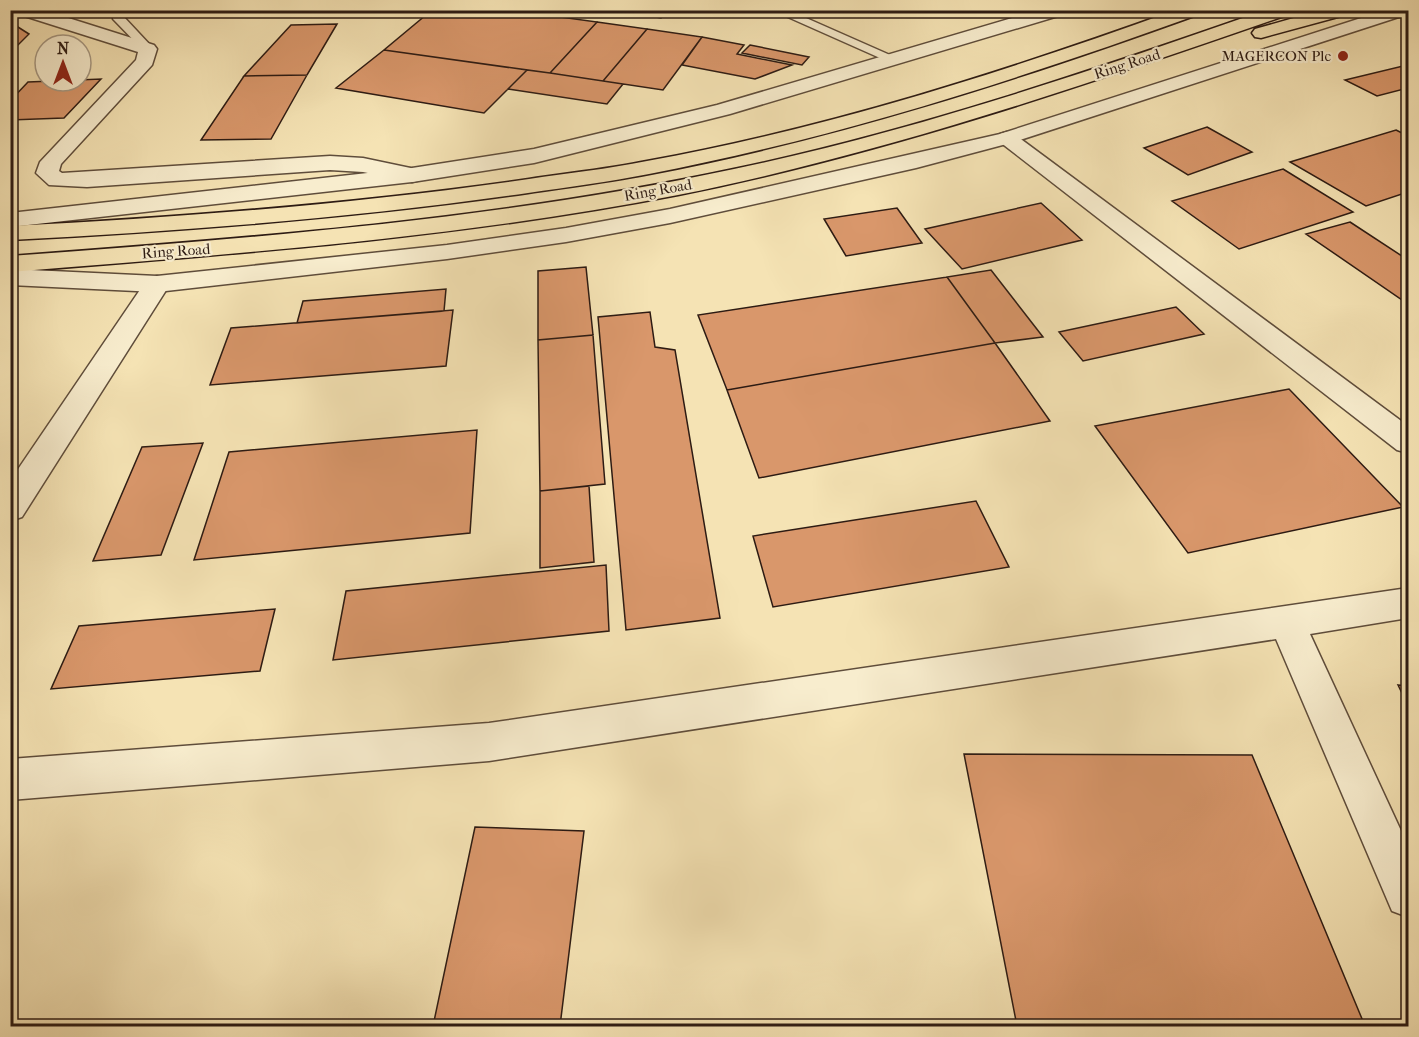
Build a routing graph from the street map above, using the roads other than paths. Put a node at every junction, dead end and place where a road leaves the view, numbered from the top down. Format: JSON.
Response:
{"nodes":[{"id":1,"x":24,"y":10,"type":"edge"},
{"id":2,"x":119,"y":10,"type":"edge"},
{"id":3,"x":777,"y":10,"type":"edge"},
{"id":4,"x":1059,"y":10,"type":"edge"},
{"id":5,"x":1194,"y":10,"type":"edge"},
{"id":6,"x":1284,"y":10,"type":"edge"},
{"id":7,"x":1343,"y":10,"type":"edge"},
{"id":8,"x":1405,"y":10,"type":"edge"},
{"id":9,"x":148,"y":49,"type":"junction"},
{"id":10,"x":893,"y":59,"type":"junction"},
{"id":11,"x":1136,"y":61,"type":"junction"},
{"id":12,"x":1006,"y":138,"type":"junction"},
{"id":13,"x":412,"y":176,"type":"junction"},
{"id":14,"x":10,"y":220,"type":"edge"},
{"id":15,"x":10,"y":232,"type":"edge"},
{"id":16,"x":10,"y":264,"type":"edge"},
{"id":17,"x":10,"y":277,"type":"edge"},
{"id":18,"x":157,"y":284,"type":"junction"},
{"id":19,"x":1408,"y":442,"type":"edge"},
{"id":20,"x":10,"y":508,"type":"edge"},
{"id":21,"x":1408,"y":603,"type":"edge"},
{"id":22,"x":1286,"y":621,"type":"junction"},
{"id":23,"x":10,"y":780,"type":"edge"},
{"id":24,"x":1408,"y":895,"type":"edge"}],
"edges":[{"from":1,"to":9,"type":"street"},
{"from":2,"to":9,"type":"lane"},
{"from":3,"to":10,"type":"lane"},
{"from":4,"to":10,"type":"street"},
{"from":5,"to":15,"type":"highway","name":"Ring Road"},
{"from":6,"to":11,"type":"highway","name":"Ring Road"},
{"from":7,"to":11,"type":"highway"},
{"from":8,"to":12,"type":"street"},
{"from":9,"to":13,"type":"street"},
{"from":10,"to":13,"type":"street"},
{"from":11,"to":16,"type":"highway","name":"Ring Road"},
{"from":12,"to":18,"type":"street"},
{"from":12,"to":19,"type":"street"},
{"from":13,"to":14,"type":"street"},
{"from":17,"to":18,"type":"street"},
{"from":18,"to":20,"type":"street"},
{"from":21,"to":22,"type":"street"},
{"from":22,"to":23,"type":"street"},
{"from":22,"to":24,"type":"street"}]}
